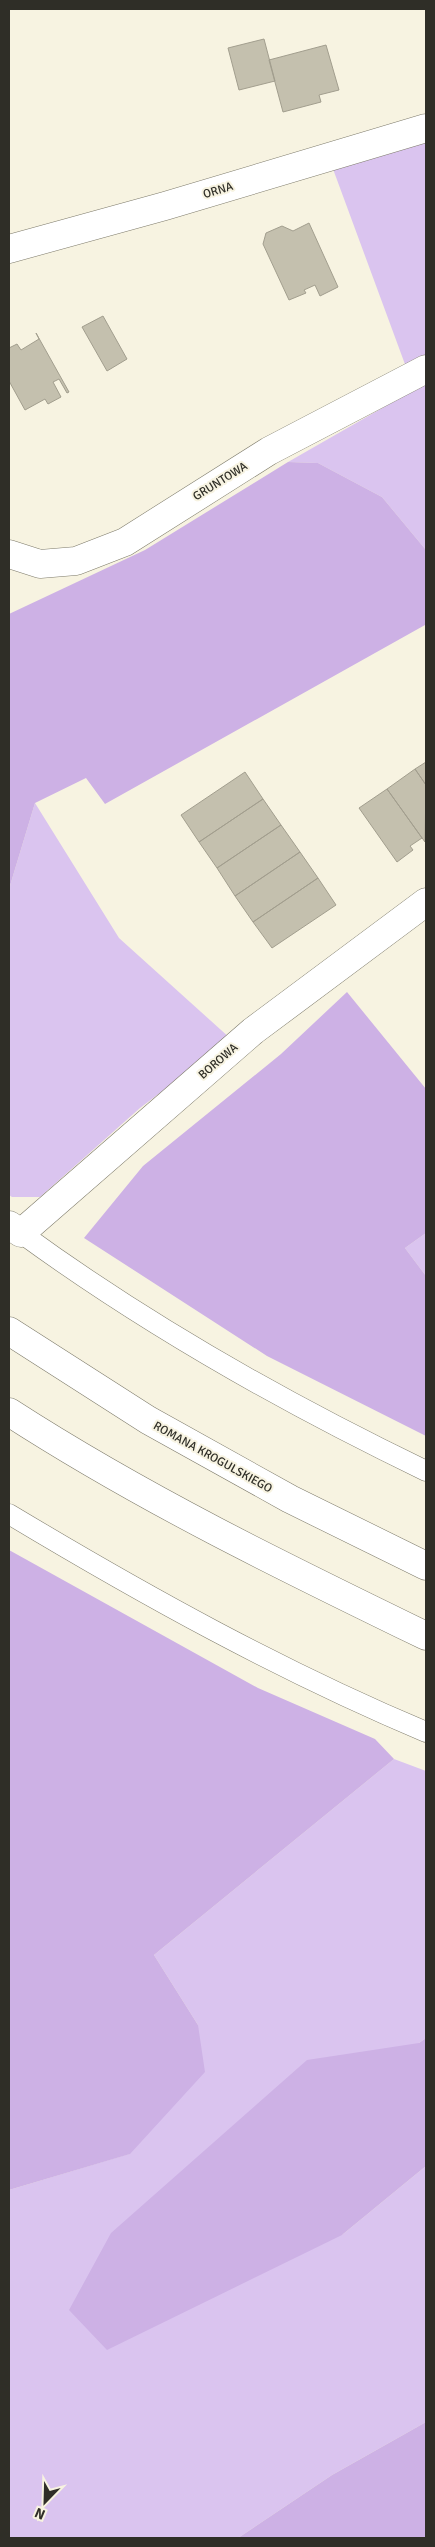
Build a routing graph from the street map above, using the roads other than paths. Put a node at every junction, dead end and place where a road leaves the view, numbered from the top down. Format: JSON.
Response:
{"nodes":[{"id":1,"x":426,"y":128,"type":"edge"},
{"id":2,"x":9,"y":250,"type":"edge"},
{"id":3,"x":426,"y":369,"type":"edge"},
{"id":4,"x":9,"y":554,"type":"edge"},
{"id":5,"x":426,"y":902,"type":"edge"},
{"id":6,"x":15,"y":1229,"type":"edge"},
{"id":7,"x":9,"y":1332,"type":"edge"},
{"id":8,"x":9,"y":1412,"type":"edge"},
{"id":9,"x":426,"y":1470,"type":"edge"},
{"id":10,"x":9,"y":1514,"type":"edge"},
{"id":11,"x":426,"y":1566,"type":"edge"},
{"id":12,"x":426,"y":1636,"type":"edge"},
{"id":13,"x":426,"y":1732,"type":"edge"}],
"edges":[{"from":1,"to":2,"type":"street","name":"ORNA"},
{"from":3,"to":4,"type":"street","name":"GRUNTOWA"},
{"from":5,"to":6,"type":"street","name":"BOROWA"},
{"from":6,"to":9,"type":"lane"},
{"from":7,"to":11,"type":"street","name":"ROMANA KROGULSKIEGO"},
{"from":8,"to":12,"type":"street"},
{"from":10,"to":13,"type":"lane"}]}
